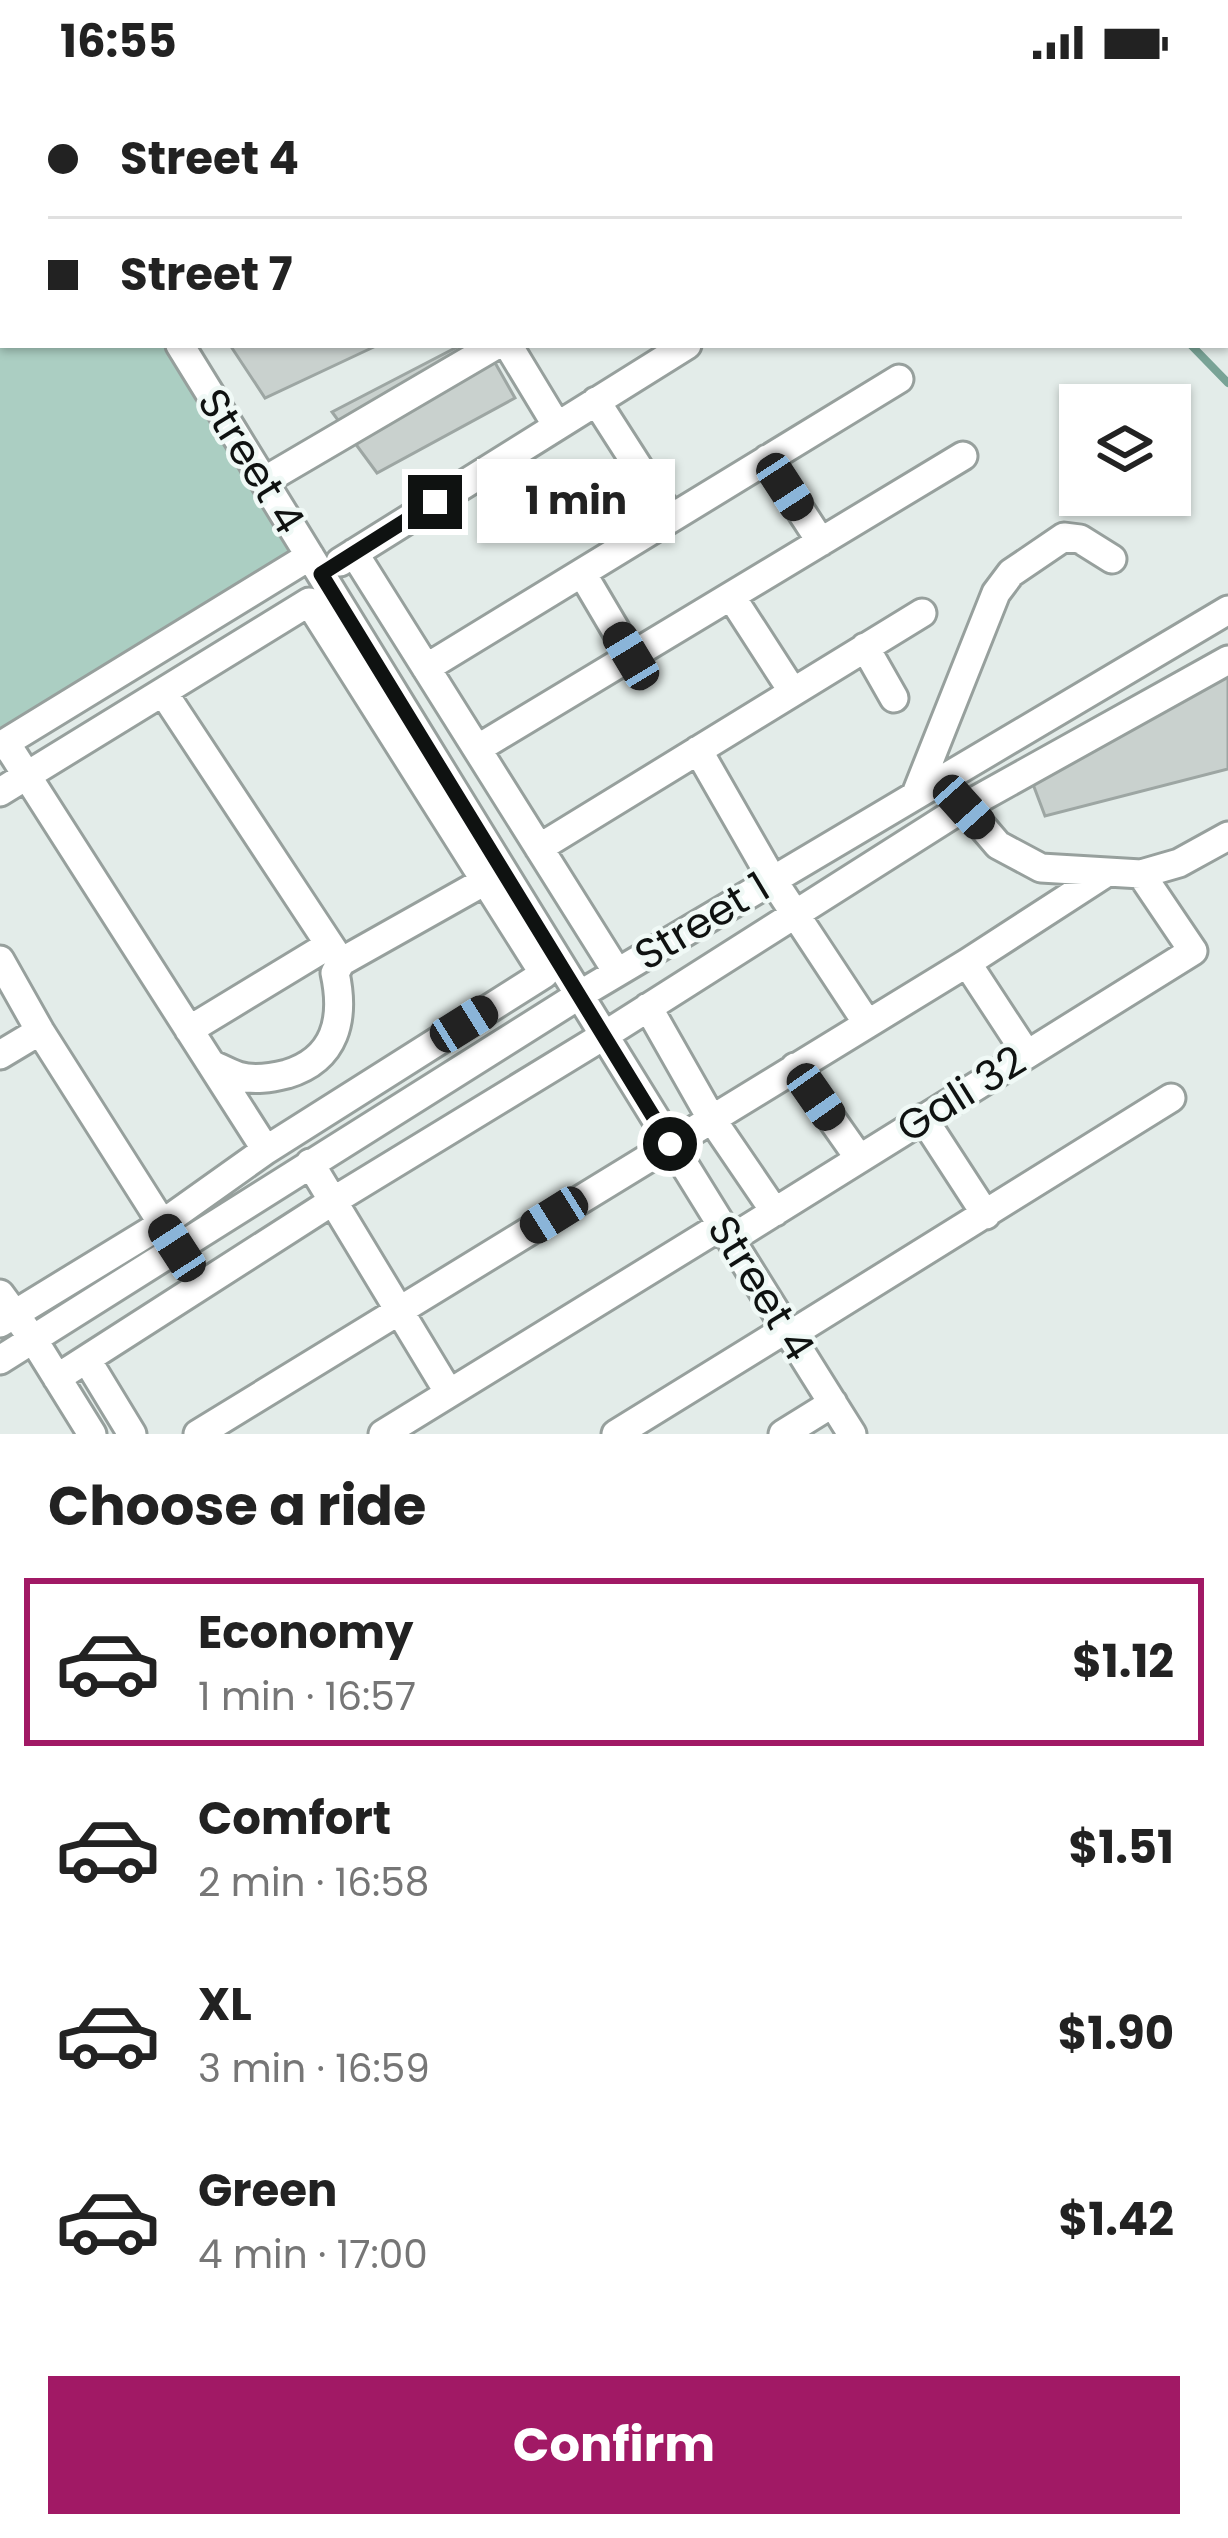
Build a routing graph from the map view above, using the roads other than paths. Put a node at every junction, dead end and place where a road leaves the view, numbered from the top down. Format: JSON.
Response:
{"nodes":[{"id":1,"x":182,"y":348,"type":"edge"},
{"id":2,"x":491,"y":348,"type":"edge"},
{"id":3,"x":510,"y":348,"type":"edge"},
{"id":4,"x":682,"y":348,"type":"edge"},
{"id":5,"x":899,"y":379,"type":"dead end"},
{"id":6,"x":596,"y":401,"type":"junction"},
{"id":7,"x":557,"y":426,"type":"junction"},
{"id":8,"x":963,"y":456,"type":"dead end"},
{"id":9,"x":767,"y":460,"type":"junction"},
{"id":10,"x":264,"y":481,"type":"junction"},
{"id":11,"x":670,"y":518,"type":"junction"},
{"id":12,"x":821,"y":542,"type":"junction"},
{"id":13,"x":354,"y":553,"type":"junction"},
{"id":14,"x":1112,"y":559,"type":"dead end"},
{"id":15,"x":316,"y":565,"type":"junction"},
{"id":16,"x":582,"y":573,"type":"junction"},
{"id":17,"x":731,"y":596,"type":"junction"},
{"id":18,"x":1228,"y":610,"type":"edge"},
{"id":19,"x":922,"y":613,"type":"dead end"},
{"id":20,"x":865,"y":647,"type":"junction"},
{"id":21,"x":631,"y":656,"type":"junction"},
{"id":22,"x":1228,"y":660,"type":"edge"},
{"id":23,"x":426,"y":668,"type":"junction"},
{"id":24,"x":163,"y":692,"type":"junction"},
{"id":25,"x":793,"y":692,"type":"junction"},
{"id":26,"x":894,"y":698,"type":"dead end"},
{"id":27,"x":3,"y":745,"type":"edge"},
{"id":28,"x":477,"y":748,"type":"junction"},
{"id":29,"x":698,"y":750,"type":"junction"},
{"id":30,"x":27,"y":776,"type":"junction"},
{"id":31,"x":944,"y":778,"type":"junction"},
{"id":32,"x":0,"y":792,"type":"edge"},
{"id":33,"x":916,"y":794,"type":"junction"},
{"id":34,"x":964,"y":807,"type":"junction"},
{"id":35,"x":1228,"y":836,"type":"edge"},
{"id":36,"x":539,"y":848,"type":"junction"},
{"id":37,"x":1106,"y":873,"type":"junction"},
{"id":38,"x":1141,"y":874,"type":"junction"},
{"id":39,"x":772,"y":879,"type":"junction"},
{"id":40,"x":485,"y":881,"type":"junction"},
{"id":41,"x":797,"y":913,"type":"junction"},
{"id":42,"x":335,"y":954,"type":"junction"},
{"id":43,"x":0,"y":960,"type":"edge"},
{"id":44,"x":967,"y":963,"type":"junction"},
{"id":45,"x":617,"y":972,"type":"junction"},
{"id":46,"x":580,"y":994,"type":"junction"},
{"id":47,"x":648,"y":1007,"type":"junction"},
{"id":48,"x":867,"y":1023,"type":"junction"},
{"id":49,"x":189,"y":1030,"type":"junction"},
{"id":50,"x":40,"y":1031,"type":"junction"},
{"id":51,"x":605,"y":1035,"type":"junction"},
{"id":52,"x":1026,"y":1053,"type":"junction"},
{"id":53,"x":0,"y":1055,"type":"edge"},
{"id":54,"x":212,"y":1064,"type":"junction"},
{"id":55,"x":795,"y":1067,"type":"junction"},
{"id":56,"x":1171,"y":1098,"type":"dead end"},
{"id":57,"x":711,"y":1118,"type":"junction"},
{"id":58,"x":923,"y":1118,"type":"junction"},
{"id":59,"x":670,"y":1144,"type":"junction"},
{"id":60,"x":266,"y":1150,"type":"junction"},
{"id":61,"x":859,"y":1158,"type":"junction"},
{"id":62,"x":310,"y":1163,"type":"junction"},
{"id":63,"x":333,"y":1202,"type":"junction"},
{"id":64,"x":775,"y":1212,"type":"junction"},
{"id":65,"x":986,"y":1215,"type":"junction"},
{"id":66,"x":726,"y":1232,"type":"junction"},
{"id":67,"x":169,"y":1236,"type":"junction"},
{"id":68,"x":399,"y":1310,"type":"junction"},
{"id":69,"x":5,"y":1311,"type":"edge"},
{"id":70,"x":788,"y":1332,"type":"junction"},
{"id":71,"x":32,"y":1340,"type":"junction"},
{"id":72,"x":0,"y":1360,"type":"edge"},
{"id":73,"x":87,"y":1360,"type":"junction"},
{"id":74,"x":57,"y":1378,"type":"junction"},
{"id":75,"x":449,"y":1393,"type":"junction"},
{"id":76,"x":832,"y":1403,"type":"junction"},
{"id":77,"x":92,"y":1434,"type":"edge"},
{"id":78,"x":132,"y":1434,"type":"edge"},
{"id":79,"x":198,"y":1434,"type":"edge"},
{"id":80,"x":383,"y":1434,"type":"edge"},
{"id":81,"x":616,"y":1434,"type":"edge"},
{"id":82,"x":783,"y":1434,"type":"edge"},
{"id":83,"x":852,"y":1434,"type":"edge"}],
"edges":[{"from":1,"to":10,"type":"street","name":"Street 4"},
{"from":2,"to":10,"type":"street"},
{"from":3,"to":7,"type":"street"},
{"from":4,"to":6,"type":"street"},
{"from":5,"to":9,"type":"street"},
{"from":6,"to":7,"type":"street"},
{"from":6,"to":11,"type":"street"},
{"from":7,"to":13,"type":"street"},
{"from":8,"to":12,"type":"street"},
{"from":9,"to":11,"type":"street"},
{"from":9,"to":12,"type":"street"},
{"from":10,"to":15,"type":"street","name":"Street 4"},
{"from":11,"to":16,"type":"street"},
{"from":12,"to":17,"type":"street"},
{"from":13,"to":15,"type":"street"},
{"from":13,"to":23,"type":"street"},
{"from":14,"to":33,"type":"street"},
{"from":15,"to":27,"type":"street"},
{"from":15,"to":46,"type":"street","name":"Street 4"},
{"from":16,"to":21,"type":"street"},
{"from":16,"to":23,"type":"street"},
{"from":17,"to":21,"type":"street"},
{"from":17,"to":25,"type":"street"},
{"from":18,"to":31,"type":"street","name":"Street 1"},
{"from":19,"to":20,"type":"street"},
{"from":20,"to":25,"type":"street"},
{"from":20,"to":26,"type":"street"},
{"from":21,"to":28,"type":"street"},
{"from":22,"to":34,"type":"street"},
{"from":23,"to":28,"type":"street"},
{"from":24,"to":30,"type":"street"},
{"from":24,"to":40,"type":"street"},
{"from":24,"to":42,"type":"street"},
{"from":25,"to":29,"type":"street"},
{"from":27,"to":30,"type":"street"},
{"from":28,"to":36,"type":"street"},
{"from":29,"to":36,"type":"street"},
{"from":29,"to":39,"type":"street"},
{"from":30,"to":32,"type":"street"},
{"from":30,"to":49,"type":"street"},
{"from":31,"to":33,"type":"street","name":"Street 1"},
{"from":31,"to":34,"type":"street"},
{"from":33,"to":39,"type":"street","name":"Street 1"},
{"from":34,"to":37,"type":"street"},
{"from":34,"to":41,"type":"street"},
{"from":35,"to":38,"type":"street"},
{"from":36,"to":45,"type":"street"},
{"from":37,"to":38,"type":"street"},
{"from":37,"to":44,"type":"street"},
{"from":38,"to":52,"type":"street","name":"Gali 32"},
{"from":39,"to":41,"type":"street"},
{"from":39,"to":45,"type":"street","name":"Street 1"},
{"from":40,"to":42,"type":"street"},
{"from":40,"to":60,"type":"street"},
{"from":41,"to":47,"type":"street"},
{"from":41,"to":48,"type":"street"},
{"from":42,"to":49,"type":"street"},
{"from":42,"to":54,"type":"street"},
{"from":43,"to":50,"type":"street"},
{"from":44,"to":48,"type":"street"},
{"from":44,"to":52,"type":"street"},
{"from":45,"to":46,"type":"street","name":"Street 1"},
{"from":46,"to":51,"type":"street","name":"Street 4"},
{"from":46,"to":62,"type":"street","name":"Street 1"},
{"from":47,"to":51,"type":"street"},
{"from":47,"to":57,"type":"street"},
{"from":48,"to":55,"type":"street"},
{"from":49,"to":54,"type":"street"},
{"from":50,"to":53,"type":"street"},
{"from":50,"to":67,"type":"street"},
{"from":51,"to":59,"type":"street","name":"Street 4"},
{"from":51,"to":63,"type":"street"},
{"from":52,"to":58,"type":"street","name":"Gali 32"},
{"from":54,"to":60,"type":"street"},
{"from":55,"to":57,"type":"street"},
{"from":55,"to":61,"type":"street"},
{"from":56,"to":65,"type":"street"},
{"from":57,"to":59,"type":"street"},
{"from":57,"to":64,"type":"street"},
{"from":58,"to":61,"type":"street","name":"Gali 32"},
{"from":58,"to":65,"type":"street"},
{"from":59,"to":66,"type":"street","name":"Street 4"},
{"from":59,"to":68,"type":"street"},
{"from":60,"to":67,"type":"street"},
{"from":61,"to":64,"type":"street","name":"Gali 32"},
{"from":62,"to":63,"type":"street"},
{"from":62,"to":67,"type":"street","name":"Street 1"},
{"from":63,"to":68,"type":"street"},
{"from":63,"to":73,"type":"street"},
{"from":64,"to":66,"type":"street","name":"Gali 32"},
{"from":65,"to":70,"type":"street"},
{"from":66,"to":70,"type":"street","name":"Street 4"},
{"from":66,"to":75,"type":"street","name":"Gali 32"},
{"from":67,"to":69,"type":"street"},
{"from":67,"to":71,"type":"street","name":"Street 1"},
{"from":68,"to":75,"type":"street"},
{"from":68,"to":79,"type":"street"},
{"from":69,"to":71,"type":"street"},
{"from":70,"to":76,"type":"street","name":"Street 4"},
{"from":70,"to":81,"type":"street"},
{"from":71,"to":72,"type":"street","name":"Street 1"},
{"from":71,"to":74,"type":"street"},
{"from":73,"to":74,"type":"street"},
{"from":73,"to":78,"type":"street"},
{"from":74,"to":77,"type":"street"},
{"from":75,"to":80,"type":"street","name":"Gali 32"},
{"from":76,"to":82,"type":"street"},
{"from":76,"to":83,"type":"street","name":"Street 4"}]}
